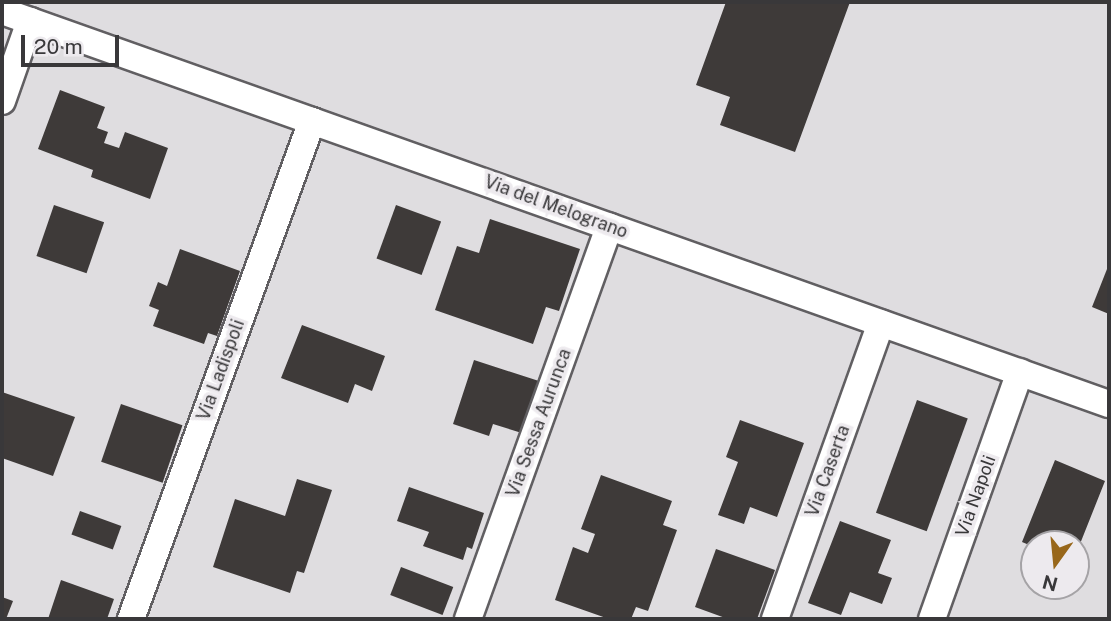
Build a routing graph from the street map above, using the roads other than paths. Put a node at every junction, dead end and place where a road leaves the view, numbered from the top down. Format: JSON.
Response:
{"nodes":[{"id":1,"x":2,"y":11,"type":"edge"},
{"id":2,"x":30,"y":21,"type":"junction"},
{"id":3,"x":2,"y":101,"type":"edge"},
{"id":4,"x":312,"y":121,"type":"junction"},
{"id":5,"x":609,"y":226,"type":"junction"},
{"id":6,"x":881,"y":323,"type":"junction"},
{"id":7,"x":1020,"y":372,"type":"junction"},
{"id":8,"x":1109,"y":404,"type":"edge"},
{"id":9,"x":131,"y":619,"type":"edge"},
{"id":10,"x":468,"y":619,"type":"edge"},
{"id":11,"x":775,"y":619,"type":"edge"},
{"id":12,"x":932,"y":619,"type":"edge"}],
"edges":[{"from":1,"to":2,"type":"street","name":"Via del Melograno"},
{"from":2,"to":3,"type":"street"},
{"from":2,"to":4,"type":"street","name":"Via del Melograno"},
{"from":4,"to":5,"type":"street","name":"Via del Melograno"},
{"from":4,"to":9,"type":"street","name":"Via Ladispoli"},
{"from":5,"to":6,"type":"street","name":"Via del Melograno"},
{"from":5,"to":10,"type":"street","name":"Via Sessa Aurunca"},
{"from":6,"to":7,"type":"street","name":"Via del Melograno"},
{"from":6,"to":11,"type":"street","name":"Via Caserta"},
{"from":7,"to":8,"type":"street","name":"Via del Melograno"},
{"from":7,"to":12,"type":"street","name":"Via Napoli"}]}
